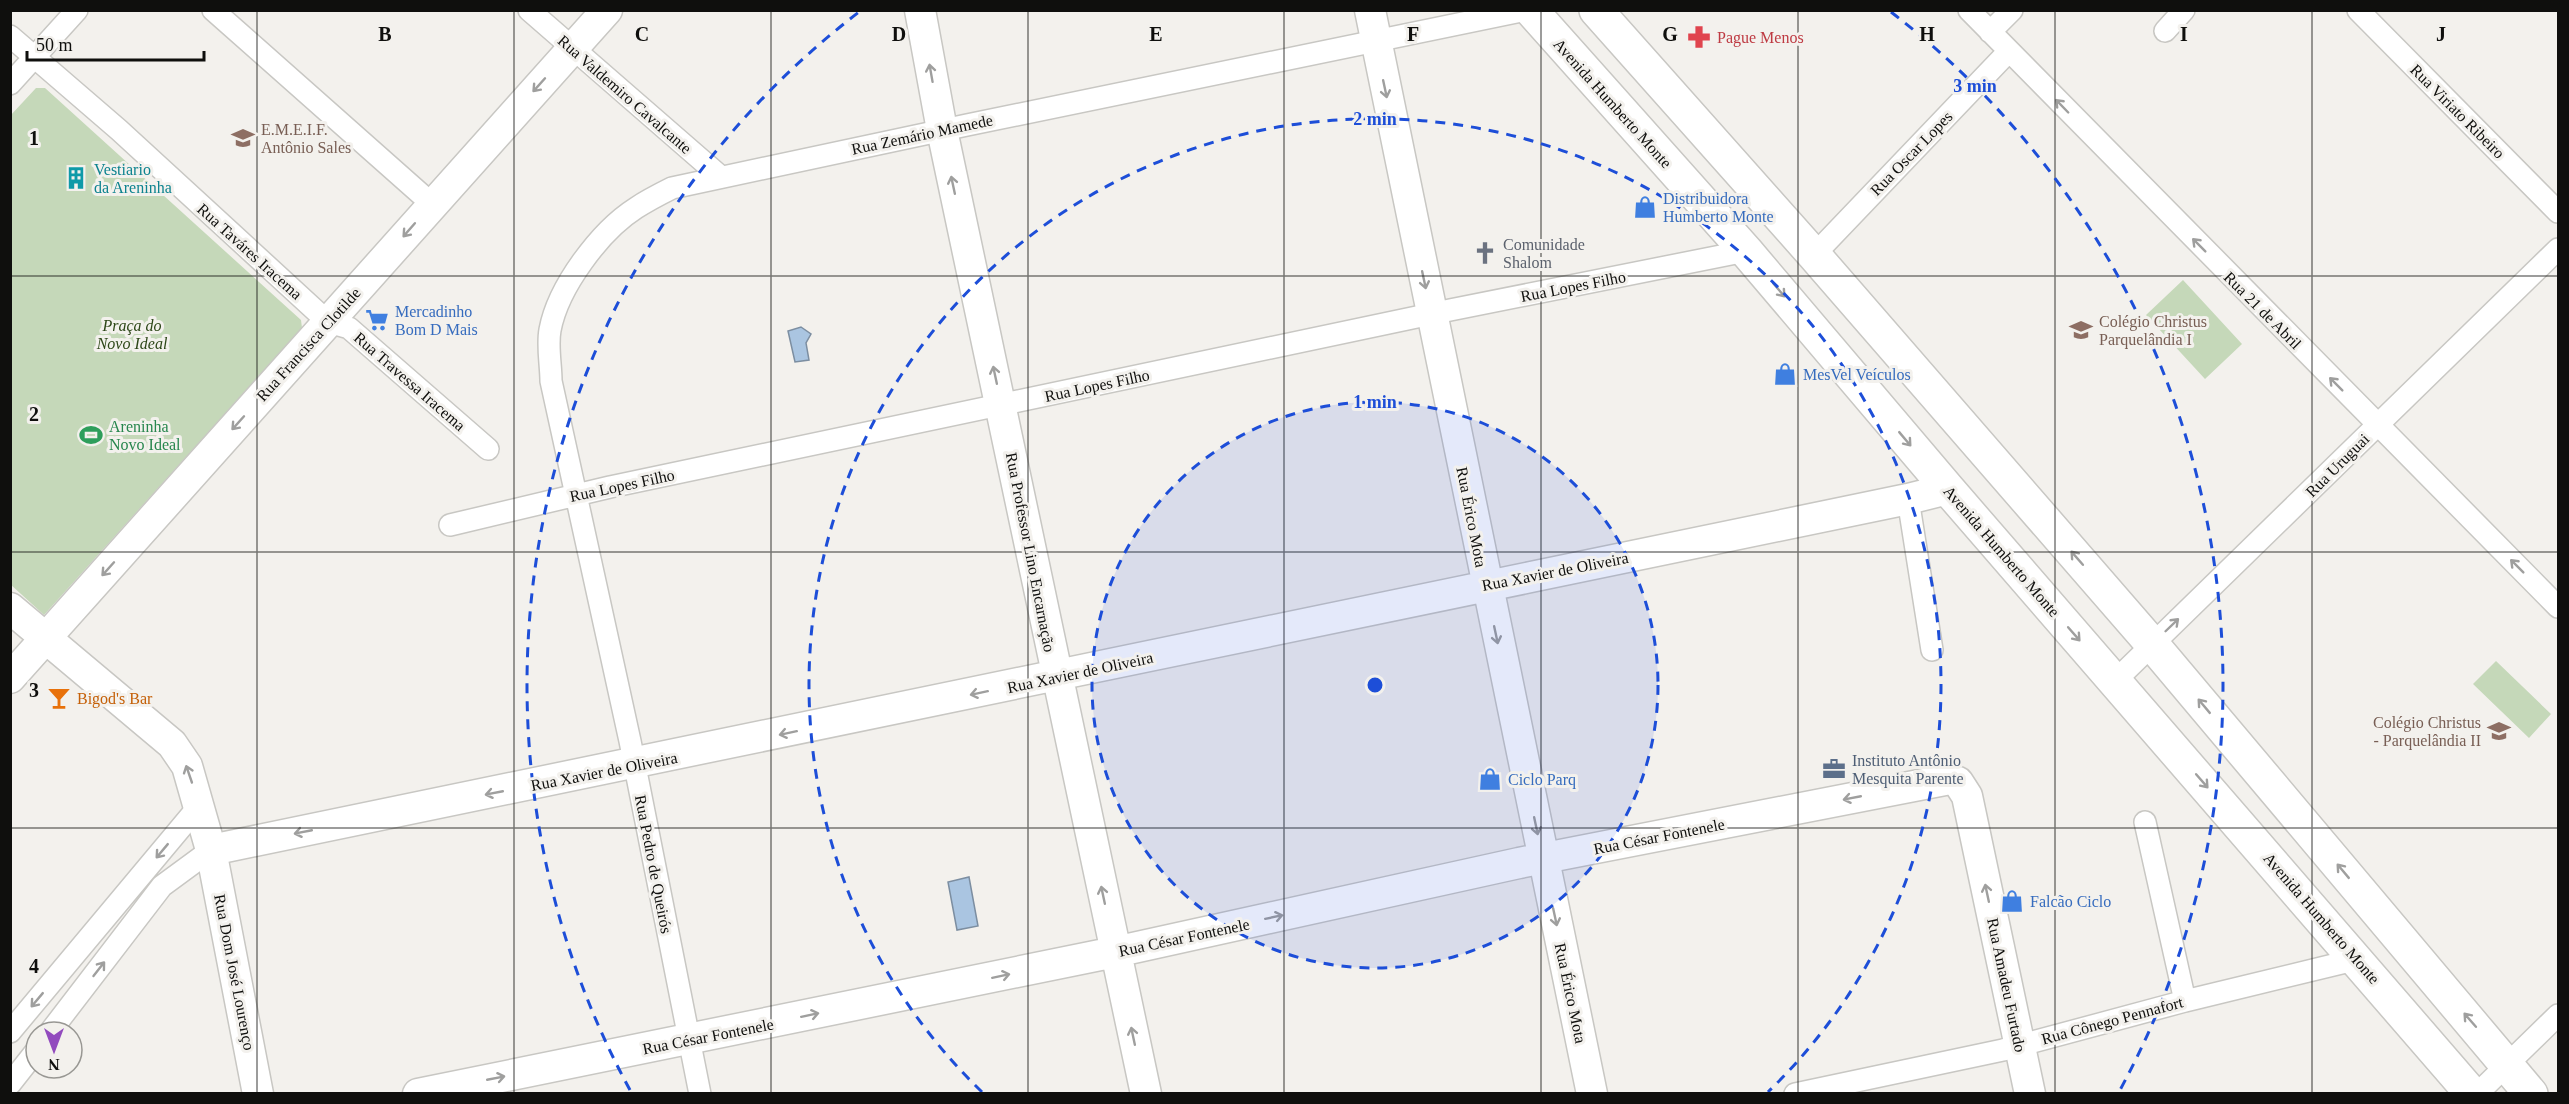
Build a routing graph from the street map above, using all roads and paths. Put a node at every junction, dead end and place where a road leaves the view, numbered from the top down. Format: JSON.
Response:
{"nodes":[{"id":1,"x":77,"y":10,"type":"edge"},
{"id":2,"x":213,"y":10,"type":"edge"},
{"id":3,"x":529,"y":10,"type":"edge"},
{"id":4,"x":607,"y":10,"type":"edge"},
{"id":5,"x":920,"y":10,"type":"edge"},
{"id":6,"x":1370,"y":10,"type":"edge"},
{"id":7,"x":1526,"y":10,"type":"edge"},
{"id":8,"x":1531,"y":10,"type":"edge"},
{"id":9,"x":1596,"y":10,"type":"edge"},
{"id":10,"x":1969,"y":10,"type":"edge"},
{"id":11,"x":2012,"y":10,"type":"edge"},
{"id":12,"x":2184,"y":10,"type":"edge"},
{"id":13,"x":2358,"y":10,"type":"edge"},
{"id":14,"x":2165,"y":31,"type":"dead end"},
{"id":15,"x":1990,"y":32,"type":"junction"},
{"id":16,"x":10,"y":36,"type":"edge"},
{"id":17,"x":1375,"y":40,"type":"junction"},
{"id":18,"x":572,"y":49,"type":"junction"},
{"id":19,"x":2009,"y":51,"type":"junction"},
{"id":20,"x":35,"y":58,"type":"junction"},
{"id":21,"x":10,"y":84,"type":"edge"},
{"id":22,"x":942,"y":130,"type":"junction"},
{"id":23,"x":722,"y":177,"type":"junction"},
{"id":24,"x":432,"y":204,"type":"junction"},
{"id":25,"x":2559,"y":212,"type":"edge"},
{"id":26,"x":2559,"y":249,"type":"edge"},
{"id":27,"x":1746,"y":251,"type":"junction"},
{"id":28,"x":1814,"y":255,"type":"junction"},
{"id":29,"x":1431,"y":315,"type":"junction"},
{"id":30,"x":328,"y":322,"type":"junction"},
{"id":31,"x":1001,"y":405,"type":"junction"},
{"id":32,"x":2377,"y":425,"type":"junction"},
{"id":33,"x":488,"y":449,"type":"dead end"},
{"id":34,"x":1948,"y":489,"type":"junction"},
{"id":35,"x":577,"y":494,"type":"junction"},
{"id":36,"x":1908,"y":500,"type":"junction"},
{"id":37,"x":450,"y":525,"type":"dead end"},
{"id":38,"x":1486,"y":585,"type":"junction"},
{"id":39,"x":2559,"y":607,"type":"edge"},
{"id":40,"x":10,"y":608,"type":"edge"},
{"id":41,"x":46,"y":639,"type":"junction"},
{"id":42,"x":2152,"y":645,"type":"junction"},
{"id":43,"x":1932,"y":650,"type":"dead end"},
{"id":44,"x":1056,"y":677,"type":"junction"},
{"id":45,"x":10,"y":678,"type":"edge"},
{"id":46,"x":2115,"y":681,"type":"junction"},
{"id":47,"x":635,"y":765,"type":"junction"},
{"id":48,"x":1950,"y":778,"type":"joint"},
{"id":49,"x":199,"y":806,"type":"junction"},
{"id":50,"x":2145,"y":822,"type":"dead end"},
{"id":51,"x":211,"y":850,"type":"junction"},
{"id":52,"x":1543,"y":860,"type":"junction"},
{"id":53,"x":123,"y":897,"type":"junction"},
{"id":54,"x":142,"y":913,"type":"junction"},
{"id":55,"x":1115,"y":952,"type":"junction"},
{"id":56,"x":2358,"y":959,"type":"junction"},
{"id":57,"x":2185,"y":1001,"type":"junction"},
{"id":58,"x":2559,"y":1015,"type":"edge"},
{"id":59,"x":59,"y":1020,"type":"edge"},
{"id":60,"x":10,"y":1032,"type":"edge"},
{"id":61,"x":689,"y":1040,"type":"junction"},
{"id":62,"x":2020,"y":1045,"type":"junction"},
{"id":63,"x":2508,"y":1064,"type":"junction"},
{"id":64,"x":24,"y":1066,"type":"edge"},
{"id":65,"x":10,"y":1084,"type":"edge"},
{"id":66,"x":258,"y":1094,"type":"edge"},
{"id":67,"x":418,"y":1094,"type":"edge"},
{"id":68,"x":700,"y":1094,"type":"edge"},
{"id":69,"x":1146,"y":1094,"type":"edge"},
{"id":70,"x":1592,"y":1094,"type":"edge"},
{"id":71,"x":1795,"y":1094,"type":"edge"},
{"id":72,"x":2030,"y":1094,"type":"edge"},
{"id":73,"x":2472,"y":1094,"type":"edge"},
{"id":74,"x":2477,"y":1094,"type":"edge"},
{"id":75,"x":2531,"y":1094,"type":"edge"}],
"edges":[{"from":1,"to":20,"type":"street"},
{"from":2,"to":24,"type":"street"},
{"from":3,"to":18,"type":"street","name":"Rua Valdemiro Cavalcante"},
{"from":4,"to":18,"type":"street","name":"Rua Francisca Clotilde"},
{"from":22,"to":5,"type":"street","name":"Rua Professor Lino Encarnação","one_way":true},
{"from":6,"to":17,"type":"street","name":"Rua Érico Mota"},
{"from":7,"to":17,"type":"street","name":"Rua Zemário Mamede"},
{"from":8,"to":27,"type":"main road","name":"Avenida Humberto Monte"},
{"from":9,"to":28,"type":"main road"},
{"from":10,"to":15,"type":"street","name":"Rua 21 de Abril"},
{"from":11,"to":15,"type":"street"},
{"from":12,"to":14,"type":"street"},
{"from":13,"to":25,"type":"street","name":"Rua Viriato Ribeiro"},
{"from":15,"to":19,"type":"street","name":"Rua 21 de Abril"},
{"from":16,"to":20,"type":"street","name":"Rua Taváres Iracema"},
{"from":17,"to":22,"type":"street","name":"Rua Zemário Mamede"},
{"from":17,"to":29,"type":"street","name":"Rua Érico Mota","one_way":true},
{"from":18,"to":23,"type":"street","name":"Rua Valdemiro Cavalcante"},
{"from":18,"to":24,"type":"street","name":"Rua Francisca Clotilde","one_way":true},
{"from":19,"to":28,"type":"street","name":"Rua Oscar Lopes"},
{"from":32,"to":19,"type":"street","name":"Rua 21 de Abril","one_way":true},
{"from":20,"to":21,"type":"street"},
{"from":20,"to":30,"type":"street","name":"Rua Taváres Iracema"},
{"from":22,"to":23,"type":"street","name":"Rua Zemário Mamede"},
{"from":31,"to":22,"type":"street","name":"Rua Professor Lino Encarnação","one_way":true},
{"from":23,"to":35,"type":"street","name":"Rua Zemário Mamede"},
{"from":24,"to":30,"type":"street","name":"Rua Francisca Clotilde","one_way":true},
{"from":26,"to":32,"type":"street","name":"Rua Uruguai"},
{"from":27,"to":29,"type":"street","name":"Rua Lopes Filho"},
{"from":27,"to":34,"type":"main road","name":"Avenida Humberto Monte","one_way":true},
{"from":42,"to":28,"type":"main road","one_way":true},
{"from":29,"to":31,"type":"street","name":"Rua Lopes Filho"},
{"from":29,"to":38,"type":"street","name":"Rua Érico Mota"},
{"from":30,"to":33,"type":"street","name":"Rua Travessa Iracema"},
{"from":30,"to":41,"type":"street","name":"Rua Francisca Clotilde","one_way":true},
{"from":31,"to":35,"type":"street","name":"Rua Lopes Filho"},
{"from":31,"to":44,"type":"street","name":"Rua Professor Lino Encarnação"},
{"from":39,"to":32,"type":"street","name":"Rua 21 de Abril","one_way":true},
{"from":42,"to":32,"type":"street","name":"Rua Uruguai","one_way":true},
{"from":34,"to":36,"type":"street","name":"Rua Xavier de Oliveira"},
{"from":34,"to":46,"type":"main road","name":"Avenida Humberto Monte","one_way":true},
{"from":35,"to":37,"type":"street","name":"Rua Lopes Filho"},
{"from":35,"to":47,"type":"street","name":"Rua Pedro de Queirós"},
{"from":36,"to":38,"type":"street","name":"Rua Xavier de Oliveira"},
{"from":36,"to":43,"type":"street"},
{"from":38,"to":44,"type":"street","name":"Rua Xavier de Oliveira"},
{"from":38,"to":52,"type":"street","name":"Rua Érico Mota","one_way":true},
{"from":40,"to":41,"type":"street","name":"Rua Dom José Lourenço"},
{"from":41,"to":45,"type":"street","name":"Rua Francisca Clotilde"},
{"from":49,"to":41,"type":"street","name":"Rua Dom José Lourenço","one_way":true},
{"from":42,"to":46,"type":"street","name":"Rua Uruguai"},
{"from":63,"to":42,"type":"main road","one_way":true},
{"from":44,"to":47,"type":"street","name":"Rua Xavier de Oliveira","one_way":true},
{"from":55,"to":44,"type":"street","name":"Rua Professor Lino Encarnação","one_way":true},
{"from":46,"to":56,"type":"main road","name":"Avenida Humberto Monte","one_way":true},
{"from":47,"to":51,"type":"street","name":"Rua Xavier de Oliveira","one_way":true},
{"from":47,"to":61,"type":"street","name":"Rua Pedro de Queirós"},
{"from":48,"to":52,"type":"street","name":"Rua César Fontenele","one_way":true},
{"from":62,"to":48,"type":"street","name":"Rua Amadeu Furtado","one_way":true},
{"from":49,"to":51,"type":"street","name":"Rua Dom José Lourenço"},
{"from":49,"to":53,"type":"street","one_way":true},
{"from":50,"to":57,"type":"street"},
{"from":51,"to":54,"type":"street"},
{"from":51,"to":66,"type":"street","name":"Rua Dom José Lourenço"},
{"from":55,"to":52,"type":"street","name":"Rua César Fontenele","one_way":true},
{"from":52,"to":70,"type":"street","name":"Rua Érico Mota","one_way":true},
{"from":53,"to":54,"type":"street"},
{"from":53,"to":60,"type":"street","one_way":true},
{"from":59,"to":54,"type":"street","one_way":true},
{"from":61,"to":55,"type":"street","name":"Rua César Fontenele","one_way":true},
{"from":69,"to":55,"type":"street","name":"Rua Professor Lino Encarnação","one_way":true},
{"from":56,"to":57,"type":"street","name":"Rua Cônego Pennafort"},
{"from":56,"to":73,"type":"main road","name":"Avenida Humberto Monte"},
{"from":57,"to":62,"type":"street","name":"Rua Cônego Pennafort"},
{"from":58,"to":63,"type":"street"},
{"from":67,"to":61,"type":"street","name":"Rua César Fontenele","one_way":true},
{"from":61,"to":68,"type":"street","name":"Rua Pedro de Queirós"},
{"from":62,"to":71,"type":"street","name":"Rua Cônego Pennafort"},
{"from":62,"to":72,"type":"street","name":"Rua Amadeu Furtado"},
{"from":63,"to":74,"type":"street"},
{"from":63,"to":75,"type":"main road"},
{"from":64,"to":65,"type":"street"}]}
